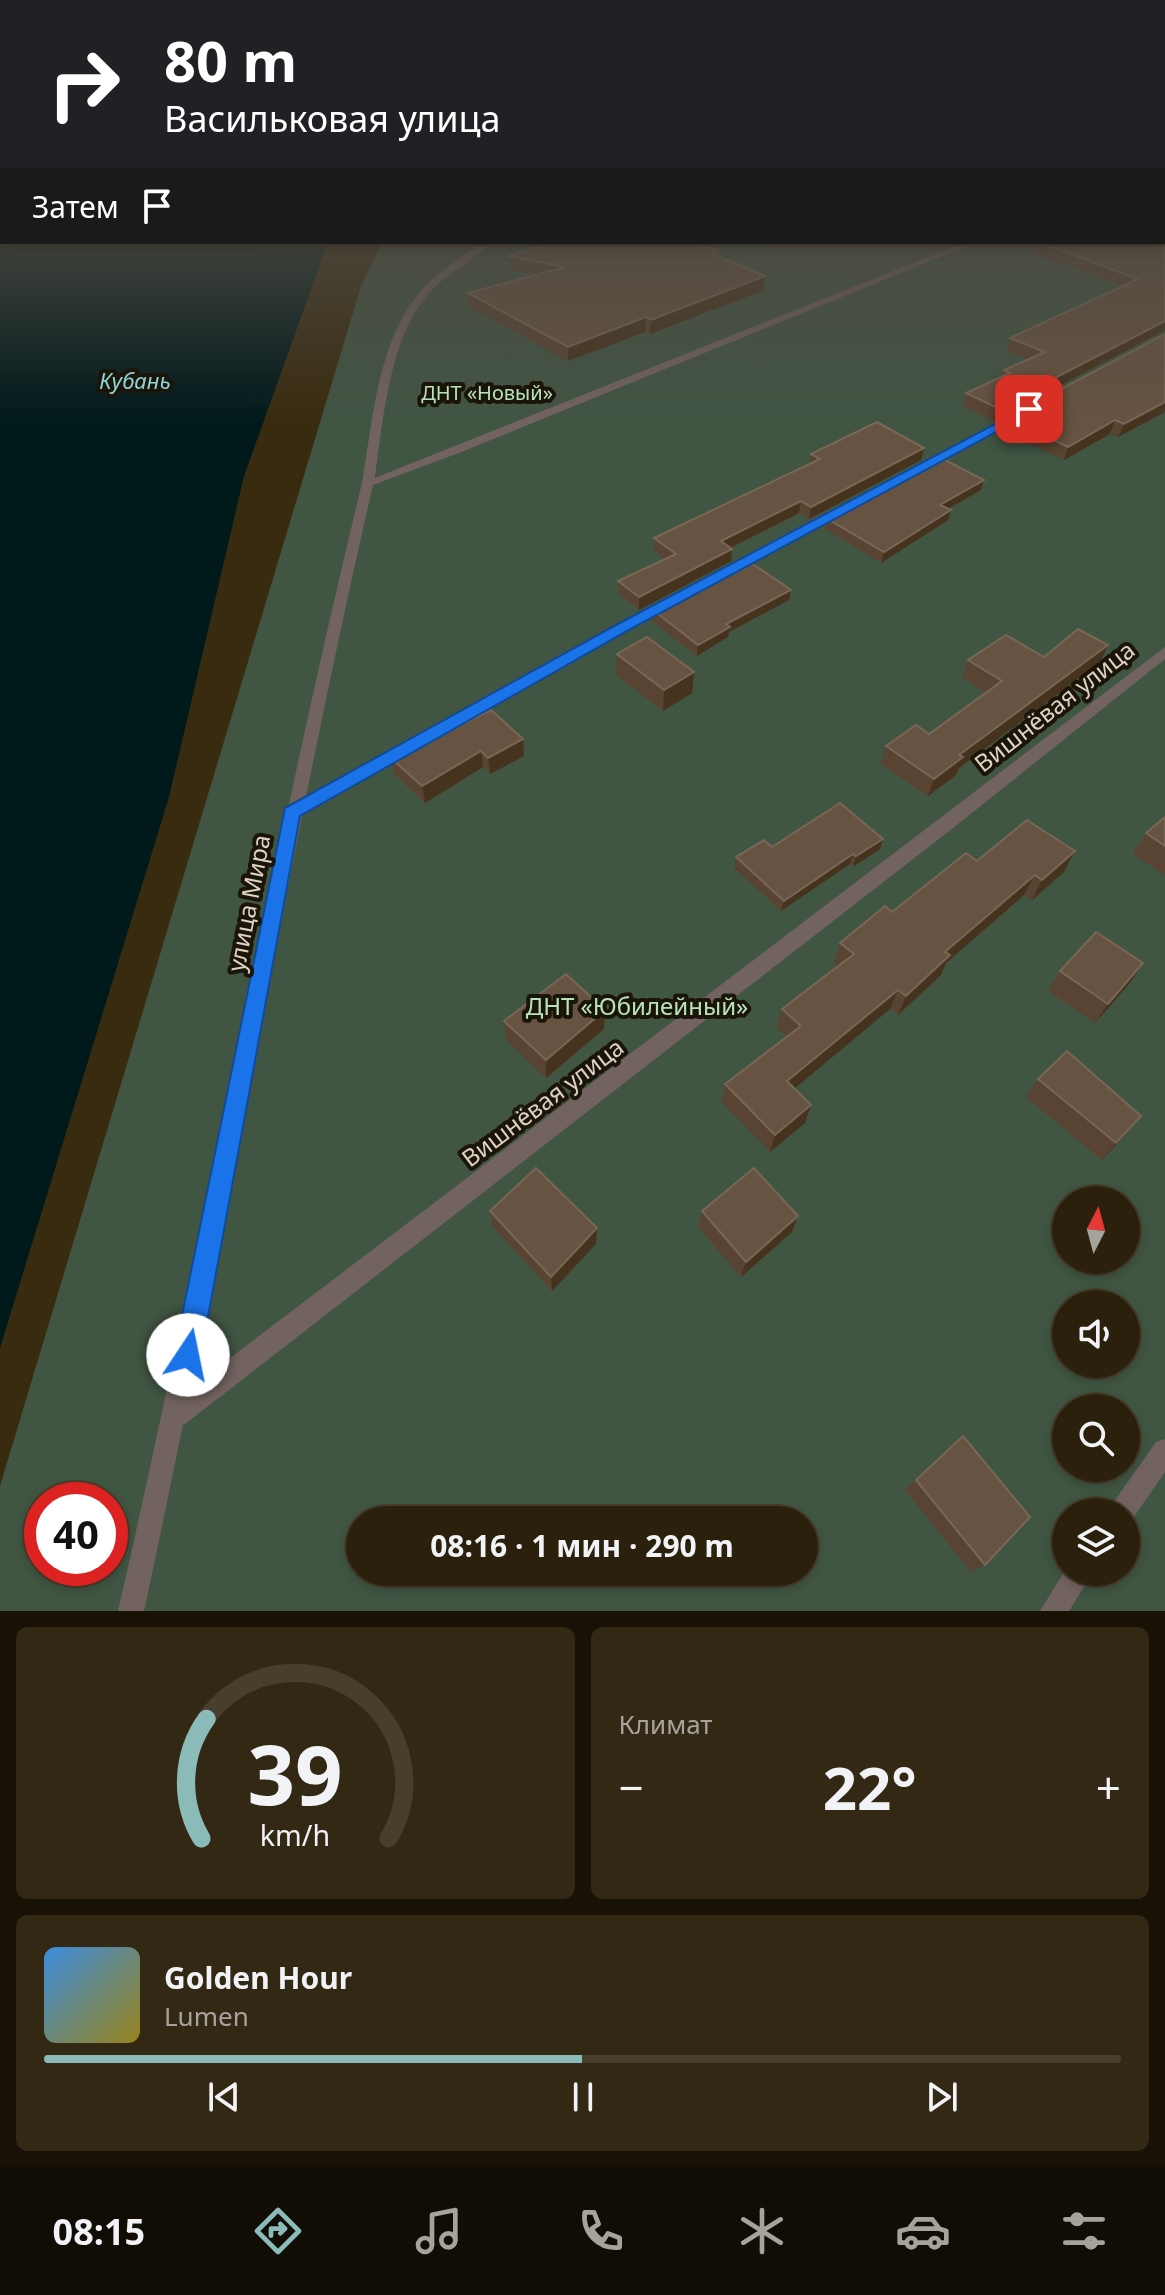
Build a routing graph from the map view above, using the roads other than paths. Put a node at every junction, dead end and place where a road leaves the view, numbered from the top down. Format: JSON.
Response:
{"nodes":[{"id":1,"x":449,"y":273,"type":"edge"},
{"id":2,"x":894,"y":273,"type":"edge"},
{"id":3,"x":1039,"y":404,"type":"edge"},
{"id":4,"x":914,"y":471,"type":"edge"},
{"id":5,"x":368,"y":483,"type":"junction"},
{"id":6,"x":858,"y":501,"type":"edge"},
{"id":7,"x":719,"y":576,"type":"edge"},
{"id":8,"x":677,"y":598,"type":"edge"},
{"id":9,"x":1165,"y":652,"type":"edge"},
{"id":10,"x":291,"y":813,"type":"junction"},
{"id":11,"x":176,"y":1415,"type":"junction"},
{"id":12,"x":1165,"y":1451,"type":"edge"},
{"id":13,"x":1132,"y":1498,"type":"edge"},
{"id":14,"x":1070,"y":1586,"type":"edge"},
{"id":15,"x":131,"y":1611,"type":"edge"},
{"id":16,"x":1053,"y":1611,"type":"edge"}],
"edges":[{"from":1,"to":5,"type":"street","name":"улица Мира"},
{"from":2,"to":5,"type":"street"},
{"from":3,"to":4,"type":"street"},
{"from":5,"to":10,"type":"street","name":"улица Мира"},
{"from":6,"to":7,"type":"street"},
{"from":8,"to":10,"type":"street"},
{"from":9,"to":11,"type":"street","name":"Вишнёвая улица"},
{"from":10,"to":11,"type":"street","name":"улица Мира"},
{"from":11,"to":15,"type":"street","name":"улица Мира"},
{"from":12,"to":13,"type":"street"},
{"from":14,"to":16,"type":"street"}]}
